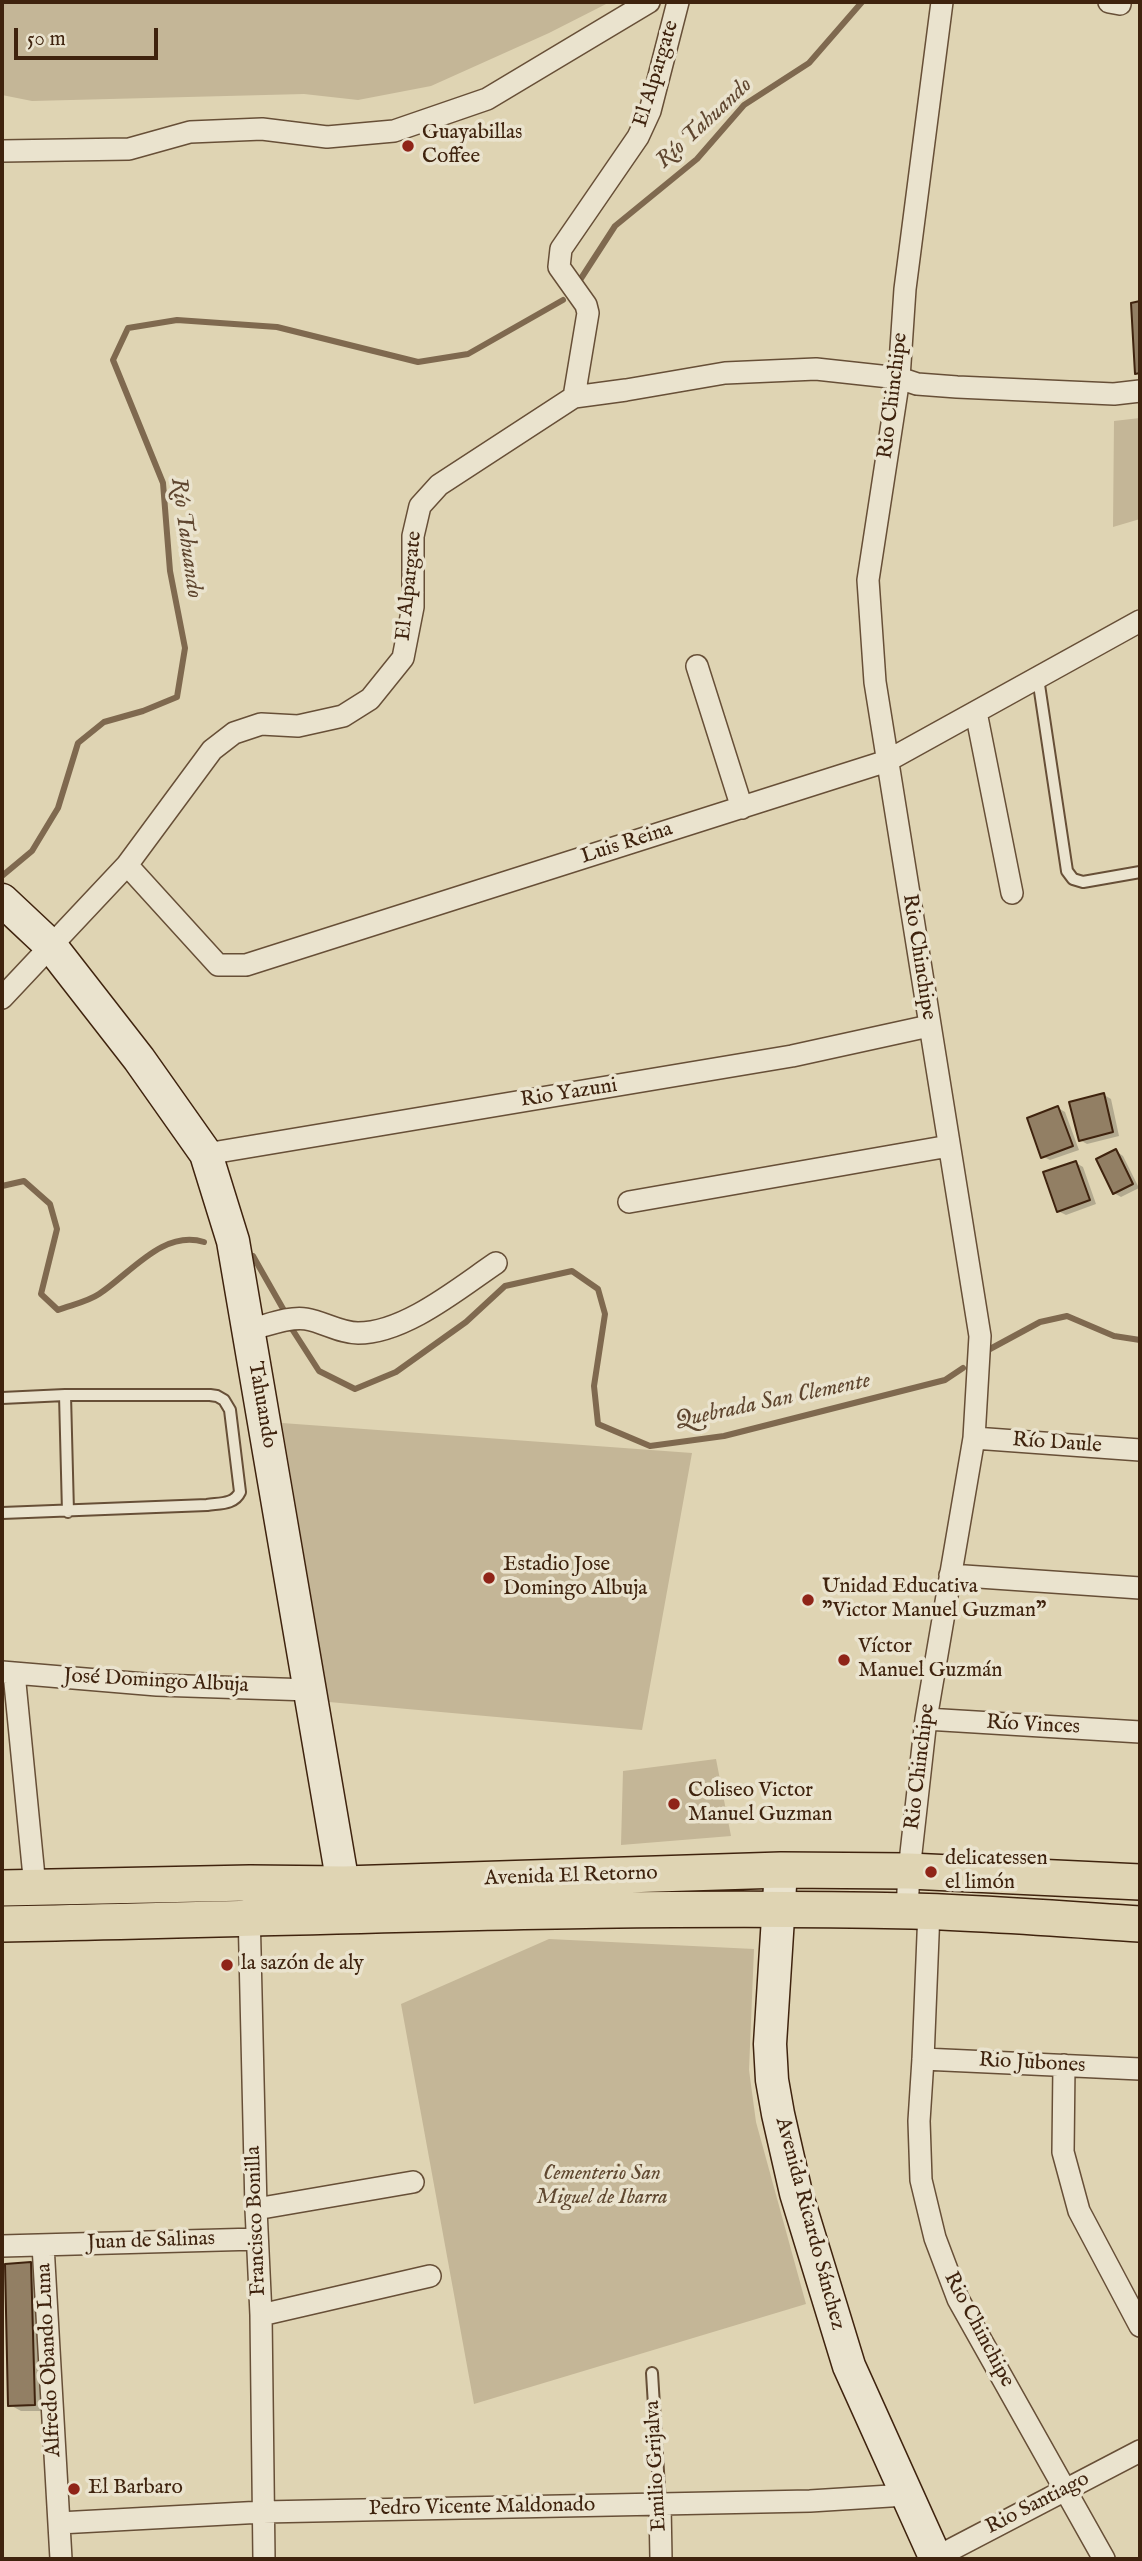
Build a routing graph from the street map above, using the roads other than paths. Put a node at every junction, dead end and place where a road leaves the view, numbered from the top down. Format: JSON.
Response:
{"nodes":[{"id":1,"x":649,"y":2,"type":"edge"},
{"id":2,"x":678,"y":2,"type":"edge"},
{"id":3,"x":942,"y":2,"type":"edge"},
{"id":4,"x":2,"y":150,"type":"edge"},
{"id":5,"x":899,"y":378,"type":"junction"},
{"id":6,"x":1140,"y":391,"type":"edge"},
{"id":7,"x":574,"y":397,"type":"junction"},
{"id":8,"x":1139,"y":626,"type":"edge"},
{"id":9,"x":697,"y":666,"type":"dead end"},
{"id":10,"x":1038,"y":678,"type":"junction"},
{"id":11,"x":976,"y":712,"type":"junction"},
{"id":12,"x":887,"y":761,"type":"junction"},
{"id":13,"x":742,"y":808,"type":"junction"},
{"id":14,"x":127,"y":865,"type":"junction"},
{"id":15,"x":1140,"y":873,"type":"edge"},
{"id":16,"x":1012,"y":892,"type":"dead end"},
{"id":17,"x":2,"y":901,"type":"edge"},
{"id":18,"x":44,"y":941,"type":"junction"},
{"id":19,"x":2,"y":998,"type":"edge"},
{"id":20,"x":929,"y":1027,"type":"junction"},
{"id":21,"x":949,"y":1146,"type":"junction"},
{"id":22,"x":206,"y":1154,"type":"junction"},
{"id":23,"x":629,"y":1202,"type":"dead end"},
{"id":24,"x":496,"y":1263,"type":"dead end"},
{"id":25,"x":248,"y":1330,"type":"junction"},
{"id":26,"x":65,"y":1395,"type":"junction"},
{"id":27,"x":2,"y":1398,"type":"edge"},
{"id":28,"x":974,"y":1438,"type":"junction"},
{"id":29,"x":251,"y":1450,"type":"junction"},
{"id":30,"x":1140,"y":1450,"type":"edge"},
{"id":31,"x":68,"y":1512,"type":"junction"},
{"id":32,"x":2,"y":1513,"type":"edge"},
{"id":33,"x":950,"y":1574,"type":"junction"},
{"id":34,"x":1140,"y":1588,"type":"edge"},
{"id":35,"x":8,"y":1672,"type":"edge"},
{"id":36,"x":310,"y":1690,"type":"junction"},
{"id":37,"x":926,"y":1720,"type":"junction"},
{"id":38,"x":1140,"y":1732,"type":"edge"},
{"id":39,"x":781,"y":1870,"type":"junction"},
{"id":40,"x":909,"y":1871,"type":"junction"},
{"id":41,"x":1140,"y":1882,"type":"edge"},
{"id":42,"x":250,"y":1883,"type":"junction"},
{"id":43,"x":18,"y":1887,"type":"edge"},
{"id":44,"x":346,"y":1899,"type":"junction"},
{"id":45,"x":780,"y":1909,"type":"junction"},
{"id":46,"x":918,"y":1911,"type":"junction"},
{"id":47,"x":249,"y":1919,"type":"junction"},
{"id":48,"x":2,"y":1923,"type":"edge"},
{"id":49,"x":1140,"y":1923,"type":"edge"},
{"id":50,"x":923,"y":2059,"type":"junction"},
{"id":51,"x":1064,"y":2065,"type":"junction"},
{"id":52,"x":1140,"y":2069,"type":"edge"},
{"id":53,"x":413,"y":2182,"type":"dead end"},
{"id":54,"x":256,"y":2209,"type":"junction"},
{"id":55,"x":257,"y":2239,"type":"junction"},
{"id":56,"x":43,"y":2245,"type":"junction"},
{"id":57,"x":2,"y":2246,"type":"edge"},
{"id":58,"x":430,"y":2276,"type":"dead end"},
{"id":59,"x":261,"y":2315,"type":"junction"},
{"id":60,"x":1140,"y":2326,"type":"edge"},
{"id":61,"x":652,"y":2373,"type":"dead end"},
{"id":62,"x":1140,"y":2451,"type":"edge"},
{"id":63,"x":1066,"y":2490,"type":"junction"},
{"id":64,"x":906,"y":2495,"type":"junction"},
{"id":65,"x":660,"y":2504,"type":"junction"},
{"id":66,"x":262,"y":2512,"type":"junction"},
{"id":67,"x":59,"y":2523,"type":"junction"},
{"id":68,"x":936,"y":2558,"type":"edge"},
{"id":69,"x":61,"y":2559,"type":"edge"},
{"id":70,"x":264,"y":2559,"type":"edge"},
{"id":71,"x":661,"y":2559,"type":"edge"},
{"id":72,"x":1104,"y":2559,"type":"edge"}],
"edges":[{"from":1,"to":4,"type":"street"},
{"from":2,"to":7,"type":"street","name":"El Alpargate"},
{"from":3,"to":5,"type":"street","name":"Rio Chinchipe"},
{"from":5,"to":6,"type":"street"},
{"from":5,"to":7,"type":"street"},
{"from":5,"to":12,"type":"street","name":"Rio Chinchipe"},
{"from":7,"to":14,"type":"street","name":"El Alpargate"},
{"from":8,"to":10,"type":"street","name":"Luis Reina"},
{"from":9,"to":13,"type":"street"},
{"from":10,"to":11,"type":"street","name":"Luis Reina"},
{"from":10,"to":15,"type":"lane"},
{"from":11,"to":12,"type":"street","name":"Luis Reina"},
{"from":11,"to":16,"type":"street"},
{"from":12,"to":13,"type":"street","name":"Luis Reina"},
{"from":12,"to":20,"type":"street","name":"Rio Chinchipe"},
{"from":13,"to":14,"type":"street","name":"Luis Reina"},
{"from":14,"to":18,"type":"street","name":"El Alpargate"},
{"from":17,"to":18,"type":"street","name":"Tahuando"},
{"from":18,"to":19,"type":"street","name":"El Alpargate"},
{"from":18,"to":22,"type":"street","name":"Tahuando"},
{"from":20,"to":21,"type":"street","name":"Rio Chinchipe"},
{"from":20,"to":22,"type":"street","name":"Rio Yazuni"},
{"from":21,"to":23,"type":"street"},
{"from":21,"to":28,"type":"street","name":"Rio Chinchipe"},
{"from":22,"to":25,"type":"street","name":"Tahuando"},
{"from":24,"to":25,"type":"street"},
{"from":25,"to":29,"type":"street","name":"Tahuando"},
{"from":26,"to":27,"type":"lane"},
{"from":26,"to":29,"type":"lane"},
{"from":26,"to":31,"type":"lane"},
{"from":28,"to":30,"type":"street","name":"Río Daule"},
{"from":28,"to":33,"type":"street","name":"Rio Chinchipe"},
{"from":29,"to":31,"type":"lane"},
{"from":29,"to":36,"type":"street","name":"Tahuando"},
{"from":31,"to":32,"type":"lane"},
{"from":33,"to":34,"type":"street"},
{"from":33,"to":37,"type":"street","name":"Rio Chinchipe"},
{"from":35,"to":36,"type":"street","name":"José Domingo Albuja"},
{"from":35,"to":43,"type":"street"},
{"from":36,"to":44,"type":"street","name":"Tahuando"},
{"from":37,"to":38,"type":"street","name":"Río Vinces"},
{"from":37,"to":40,"type":"street","name":"Rio Chinchipe"},
{"from":39,"to":40,"type":"main road","name":"Avenida El Retorno"},
{"from":39,"to":44,"type":"main road","name":"Avenida El Retorno"},
{"from":39,"to":45,"type":"street","name":"Avenida Ricardo Sánchez"},
{"from":40,"to":41,"type":"main road","name":"Avenida El Retorno"},
{"from":40,"to":46,"type":"street","name":"Rio Chinchipe"},
{"from":42,"to":43,"type":"main road","name":"Avenida El Retorno"},
{"from":42,"to":44,"type":"main road","name":"Avenida El Retorno"},
{"from":42,"to":47,"type":"street","name":"Francisco Bonilla"},
{"from":44,"to":45,"type":"main road","name":"Avenida El Retorno"},
{"from":44,"to":47,"type":"main road","name":"Avenida El Retorno"},
{"from":45,"to":46,"type":"main road","name":"Avenida El Retorno"},
{"from":45,"to":64,"type":"street","name":"Avenida Ricardo Sánchez"},
{"from":46,"to":49,"type":"main road","name":"Avenida El Retorno"},
{"from":46,"to":50,"type":"street","name":"Rio Chinchipe"},
{"from":47,"to":48,"type":"main road","name":"Avenida El Retorno"},
{"from":47,"to":54,"type":"street","name":"Francisco Bonilla"},
{"from":50,"to":51,"type":"street","name":"Rio Jubones"},
{"from":50,"to":63,"type":"street","name":"Rio Chinchipe"},
{"from":51,"to":52,"type":"street","name":"Rio Jubones"},
{"from":51,"to":60,"type":"street"},
{"from":53,"to":54,"type":"street"},
{"from":54,"to":55,"type":"street","name":"Francisco Bonilla"},
{"from":55,"to":56,"type":"street","name":"Juan de Salinas"},
{"from":55,"to":59,"type":"street","name":"Francisco Bonilla"},
{"from":56,"to":57,"type":"street","name":"Juan de Salinas"},
{"from":56,"to":67,"type":"street","name":"Alfredo Obando Luna"},
{"from":58,"to":59,"type":"street"},
{"from":59,"to":66,"type":"street","name":"Francisco Bonilla"},
{"from":61,"to":65,"type":"lane","name":"Emilio Grijalva"},
{"from":62,"to":63,"type":"street","name":"Rio Santiago"},
{"from":63,"to":68,"type":"street","name":"Rio Santiago"},
{"from":63,"to":72,"type":"street","name":"Rio Chinchipe"},
{"from":64,"to":65,"type":"street","name":"Pedro Vicente Maldonado"},
{"from":64,"to":68,"type":"street","name":"Avenida Ricardo Sánchez"},
{"from":65,"to":66,"type":"street","name":"Pedro Vicente Maldonado"},
{"from":65,"to":71,"type":"street","name":"Emilio Grijalva"},
{"from":66,"to":67,"type":"street","name":"Pedro Vicente Maldonado"},
{"from":66,"to":70,"type":"street","name":"Francisco Bonilla"},
{"from":67,"to":69,"type":"street","name":"Alfredo Obando Luna"}]}
